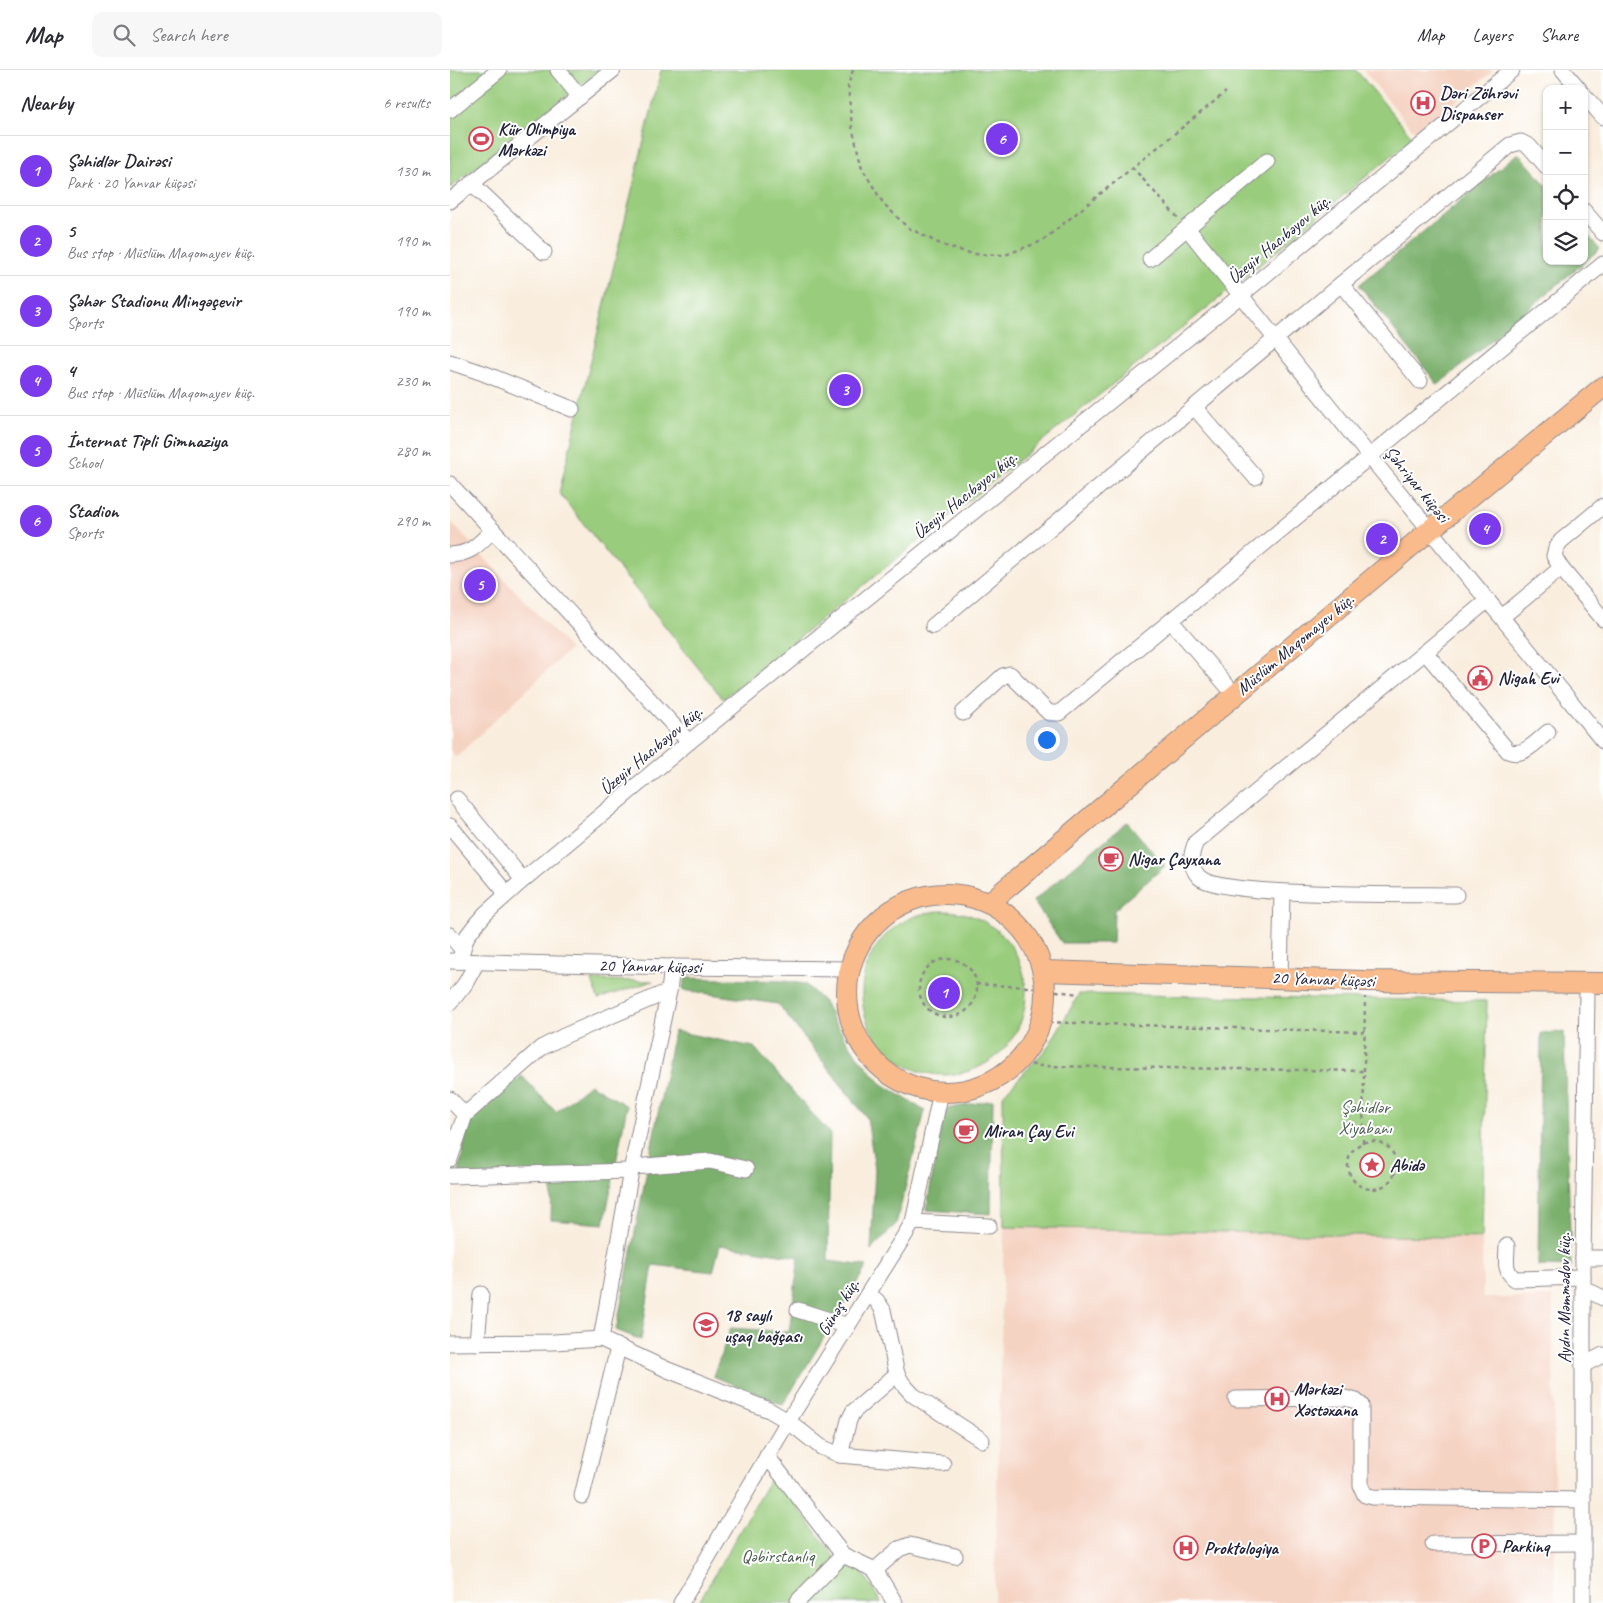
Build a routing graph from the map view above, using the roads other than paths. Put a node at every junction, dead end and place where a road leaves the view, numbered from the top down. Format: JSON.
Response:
{"nodes":[{"id":1,"x":499,"y":70,"type":"edge"},
{"id":2,"x":558,"y":70,"type":"edge"},
{"id":3,"x":613,"y":70,"type":"edge"},
{"id":4,"x":1512,"y":70,"type":"edge"},
{"id":5,"x":1563,"y":70,"type":"edge"},
{"id":6,"x":1576,"y":85,"type":"edge"},
{"id":7,"x":580,"y":97,"type":"junction"},
{"id":8,"x":1588,"y":100,"type":"edge"},
{"id":9,"x":450,"y":110,"type":"edge"},
{"id":10,"x":1603,"y":117,"type":"edge"},
{"id":11,"x":1267,"y":161,"type":"dead end"},
{"id":12,"x":1543,"y":162,"type":"edge"},
{"id":13,"x":472,"y":184,"type":"junction"},
{"id":14,"x":450,"y":201,"type":"edge"},
{"id":15,"x":1588,"y":216,"type":"edge"},
{"id":16,"x":1187,"y":228,"type":"junction"},
{"id":17,"x":1603,"y":233,"type":"edge"},
{"id":18,"x":544,"y":252,"type":"dead end"},
{"id":19,"x":1150,"y":259,"type":"dead end"},
{"id":20,"x":1603,"y":264,"type":"edge"},
{"id":21,"x":1341,"y":284,"type":"junction"},
{"id":22,"x":1240,"y":296,"type":"junction"},
{"id":23,"x":1275,"y":339,"type":"junction"},
{"id":24,"x":450,"y":362,"type":"edge"},
{"id":25,"x":1420,"y":381,"type":"dead end"},
{"id":26,"x":1603,"y":387,"type":"edge"},
{"id":27,"x":1194,"y":407,"type":"junction"},
{"id":28,"x":572,"y":409,"type":"dead end"},
{"id":29,"x":1370,"y":457,"type":"junction"},
{"id":30,"x":1255,"y":478,"type":"dead end"},
{"id":31,"x":450,"y":484,"type":"edge"},
{"id":32,"x":1603,"y":506,"type":"edge"},
{"id":33,"x":493,"y":530,"type":"junction"},
{"id":34,"x":1430,"y":530,"type":"junction"},
{"id":35,"x":450,"y":555,"type":"edge"},
{"id":36,"x":1561,"y":568,"type":"junction"},
{"id":37,"x":1488,"y":600,"type":"junction"},
{"id":38,"x":1502,"y":618,"type":"junction"},
{"id":39,"x":1603,"y":619,"type":"edge"},
{"id":40,"x":1171,"y":621,"type":"junction"},
{"id":41,"x":933,"y":626,"type":"dead end"},
{"id":42,"x":1425,"y":652,"type":"junction"},
{"id":43,"x":1235,"y":695,"type":"junction"},
{"id":44,"x":963,"y":713,"type":"dead end"},
{"id":45,"x":1548,"y":732,"type":"dead end"},
{"id":46,"x":1603,"y":741,"type":"edge"},
{"id":47,"x":689,"y":742,"type":"junction"},
{"id":48,"x":457,"y":799,"type":"dead end"},
{"id":49,"x":450,"y":826,"type":"edge"},
{"id":50,"x":523,"y":880,"type":"junction"},
{"id":51,"x":1282,"y":893,"type":"junction"},
{"id":52,"x":506,"y":894,"type":"junction"},
{"id":53,"x":1456,"y":895,"type":"dead end"},
{"id":54,"x":988,"y":903,"type":"junction"},
{"id":55,"x":450,"y":935,"type":"edge"},
{"id":56,"x":457,"y":957,"type":"edge"},
{"id":57,"x":477,"y":962,"type":"junction"},
{"id":58,"x":672,"y":967,"type":"junction"},
{"id":59,"x":850,"y":969,"type":"junction"},
{"id":60,"x":1043,"y":971,"type":"junction"},
{"id":61,"x":1280,"y":978,"type":"junction"},
{"id":62,"x":1595,"y":988,"type":"edge"},
{"id":63,"x":669,"y":991,"type":"junction"},
{"id":64,"x":450,"y":1003,"type":"edge"},
{"id":65,"x":941,"y":1092,"type":"junction"},
{"id":66,"x":450,"y":1099,"type":"edge"},
{"id":67,"x":465,"y":1115,"type":"junction"},
{"id":68,"x":450,"y":1159,"type":"edge"},
{"id":69,"x":631,"y":1169,"type":"junction"},
{"id":70,"x":746,"y":1169,"type":"dead end"},
{"id":71,"x":450,"y":1176,"type":"edge"},
{"id":72,"x":913,"y":1222,"type":"junction"},
{"id":73,"x":989,"y":1226,"type":"dead end"},
{"id":74,"x":1507,"y":1246,"type":"dead end"},
{"id":75,"x":1583,"y":1258,"type":"junction"},
{"id":76,"x":1603,"y":1258,"type":"edge"},
{"id":77,"x":1583,"y":1282,"type":"junction"},
{"id":78,"x":481,"y":1294,"type":"dead end"},
{"id":79,"x":868,"y":1294,"type":"junction"},
{"id":80,"x":1603,"y":1298,"type":"edge"},
{"id":81,"x":798,"y":1310,"type":"dead end"},
{"id":82,"x":848,"y":1326,"type":"junction"},
{"id":83,"x":601,"y":1339,"type":"junction"},
{"id":84,"x":450,"y":1343,"type":"edge"},
{"id":85,"x":477,"y":1343,"type":"junction"},
{"id":86,"x":618,"y":1348,"type":"junction"},
{"id":87,"x":1603,"y":1355,"type":"edge"},
{"id":88,"x":1583,"y":1365,"type":"junction"},
{"id":89,"x":897,"y":1374,"type":"junction"},
{"id":90,"x":1236,"y":1399,"type":"dead end"},
{"id":91,"x":788,"y":1421,"type":"junction"},
{"id":92,"x":982,"y":1440,"type":"dead end"},
{"id":93,"x":840,"y":1455,"type":"junction"},
{"id":94,"x":767,"y":1456,"type":"junction"},
{"id":95,"x":943,"y":1464,"type":"dead end"},
{"id":96,"x":582,"y":1496,"type":"dead end"},
{"id":97,"x":1583,"y":1500,"type":"junction"},
{"id":98,"x":1433,"y":1544,"type":"dead end"},
{"id":99,"x":1583,"y":1544,"type":"junction"},
{"id":100,"x":843,"y":1555,"type":"junction"},
{"id":101,"x":955,"y":1556,"type":"dead end"},
{"id":102,"x":875,"y":1570,"type":"junction"},
{"id":103,"x":798,"y":1601,"type":"dead end"},
{"id":104,"x":681,"y":1603,"type":"edge"},
{"id":105,"x":895,"y":1603,"type":"edge"},
{"id":106,"x":1582,"y":1603,"type":"edge"}],
"edges":[{"from":1,"to":9,"type":"street"},
{"from":2,"to":7,"type":"street"},
{"from":3,"to":7,"type":"street"},
{"from":4,"to":22,"type":"street","name":"Üzeyir Hacıbəyov küç."},
{"from":5,"to":6,"type":"street"},
{"from":7,"to":13,"type":"street"},
{"from":8,"to":10,"type":"street"},
{"from":11,"to":16,"type":"street"},
{"from":12,"to":21,"type":"street"},
{"from":13,"to":14,"type":"street"},
{"from":13,"to":18,"type":"street"},
{"from":15,"to":17,"type":"street"},
{"from":16,"to":19,"type":"street"},
{"from":16,"to":22,"type":"street","name":"Şəhriyar küçəsi"},
{"from":20,"to":29,"type":"street"},
{"from":21,"to":23,"type":"street"},
{"from":21,"to":25,"type":"street"},
{"from":22,"to":23,"type":"street","name":"Şəhriyar küçəsi"},
{"from":22,"to":47,"type":"street","name":"Üzeyir Hacıbəyov küç."},
{"from":23,"to":27,"type":"street"},
{"from":23,"to":29,"type":"street","name":"Şəhriyar küçəsi"},
{"from":24,"to":28,"type":"street"},
{"from":26,"to":34,"type":"main road","name":"Müslüm Maqomayev küç."},
{"from":27,"to":30,"type":"street"},
{"from":27,"to":41,"type":"street"},
{"from":29,"to":34,"type":"street","name":"Şəhriyar küçəsi"},
{"from":29,"to":40,"type":"street"},
{"from":31,"to":33,"type":"street"},
{"from":32,"to":36,"type":"street"},
{"from":33,"to":35,"type":"street"},
{"from":33,"to":47,"type":"street"},
{"from":34,"to":37,"type":"street","name":"Şəhriyar küçəsi"},
{"from":34,"to":43,"type":"main road","name":"Müslüm Maqomayev küç."},
{"from":36,"to":38,"type":"street"},
{"from":36,"to":39,"type":"street"},
{"from":37,"to":38,"type":"street","name":"Şəhriyar küçəsi"},
{"from":37,"to":42,"type":"street"},
{"from":38,"to":46,"type":"street","name":"Şəhriyar küçəsi"},
{"from":40,"to":43,"type":"street"},
{"from":40,"to":44,"type":"street"},
{"from":42,"to":45,"type":"street"},
{"from":42,"to":51,"type":"street"},
{"from":43,"to":54,"type":"main road","name":"Müslüm Maqomayev küç."},
{"from":47,"to":50,"type":"street","name":"Üzeyir Hacıbəyov küç."},
{"from":48,"to":50,"type":"street"},
{"from":49,"to":52,"type":"street"},
{"from":50,"to":52,"type":"street","name":"Üzeyir Hacıbəyov küç."},
{"from":51,"to":53,"type":"street"},
{"from":51,"to":61,"type":"street"},
{"from":52,"to":56,"type":"street","name":"Üzeyir Hacıbəyov küç."},
{"from":54,"to":59,"type":"main road"},
{"from":54,"to":60,"type":"main road"},
{"from":55,"to":56,"type":"street"},
{"from":56,"to":57,"type":"street","name":"20 Yanvar küçəsi"},
{"from":57,"to":58,"type":"street","name":"20 Yanvar küçəsi"},
{"from":57,"to":64,"type":"street"},
{"from":58,"to":59,"type":"street","name":"20 Yanvar küçəsi"},
{"from":58,"to":63,"type":"street"},
{"from":59,"to":65,"type":"main road"},
{"from":60,"to":61,"type":"main road","name":"20 Yanvar küçəsi"},
{"from":60,"to":65,"type":"main road"},
{"from":61,"to":62,"type":"main road","name":"20 Yanvar küçəsi"},
{"from":62,"to":75,"type":"street","name":"Aydın Məmmədov küç."},
{"from":63,"to":67,"type":"street"},
{"from":63,"to":69,"type":"street"},
{"from":65,"to":72,"type":"street","name":"Günəş küç."},
{"from":66,"to":67,"type":"street"},
{"from":67,"to":68,"type":"street"},
{"from":69,"to":70,"type":"street"},
{"from":69,"to":71,"type":"street"},
{"from":69,"to":83,"type":"street"},
{"from":72,"to":73,"type":"street"},
{"from":72,"to":79,"type":"street","name":"Günəş küç."},
{"from":74,"to":77,"type":"street"},
{"from":75,"to":76,"type":"street"},
{"from":75,"to":77,"type":"street","name":"Aydın Məmmədov küç."},
{"from":77,"to":80,"type":"street"},
{"from":77,"to":88,"type":"street","name":"Aydın Məmmədov küç."},
{"from":78,"to":85,"type":"street"},
{"from":79,"to":82,"type":"street","name":"Günəş küç."},
{"from":79,"to":89,"type":"street"},
{"from":81,"to":82,"type":"street"},
{"from":82,"to":91,"type":"street","name":"Günəş küç."},
{"from":83,"to":85,"type":"street"},
{"from":83,"to":86,"type":"street"},
{"from":84,"to":85,"type":"street"},
{"from":86,"to":91,"type":"street"},
{"from":86,"to":96,"type":"street"},
{"from":87,"to":88,"type":"street"},
{"from":88,"to":97,"type":"street","name":"Aydın Məmmədov küç."},
{"from":89,"to":92,"type":"street"},
{"from":89,"to":93,"type":"street"},
{"from":90,"to":97,"type":"street"},
{"from":91,"to":93,"type":"street"},
{"from":91,"to":94,"type":"street","name":"Günəş küç."},
{"from":93,"to":95,"type":"street"},
{"from":94,"to":100,"type":"street"},
{"from":94,"to":104,"type":"street","name":"Günəş küç."},
{"from":97,"to":99,"type":"street","name":"Aydın Məmmədov küç."},
{"from":98,"to":99,"type":"street"},
{"from":99,"to":106,"type":"street","name":"Aydın Məmmədov küç."},
{"from":100,"to":102,"type":"street"},
{"from":100,"to":103,"type":"street"},
{"from":101,"to":102,"type":"street"},
{"from":102,"to":105,"type":"street"}]}
